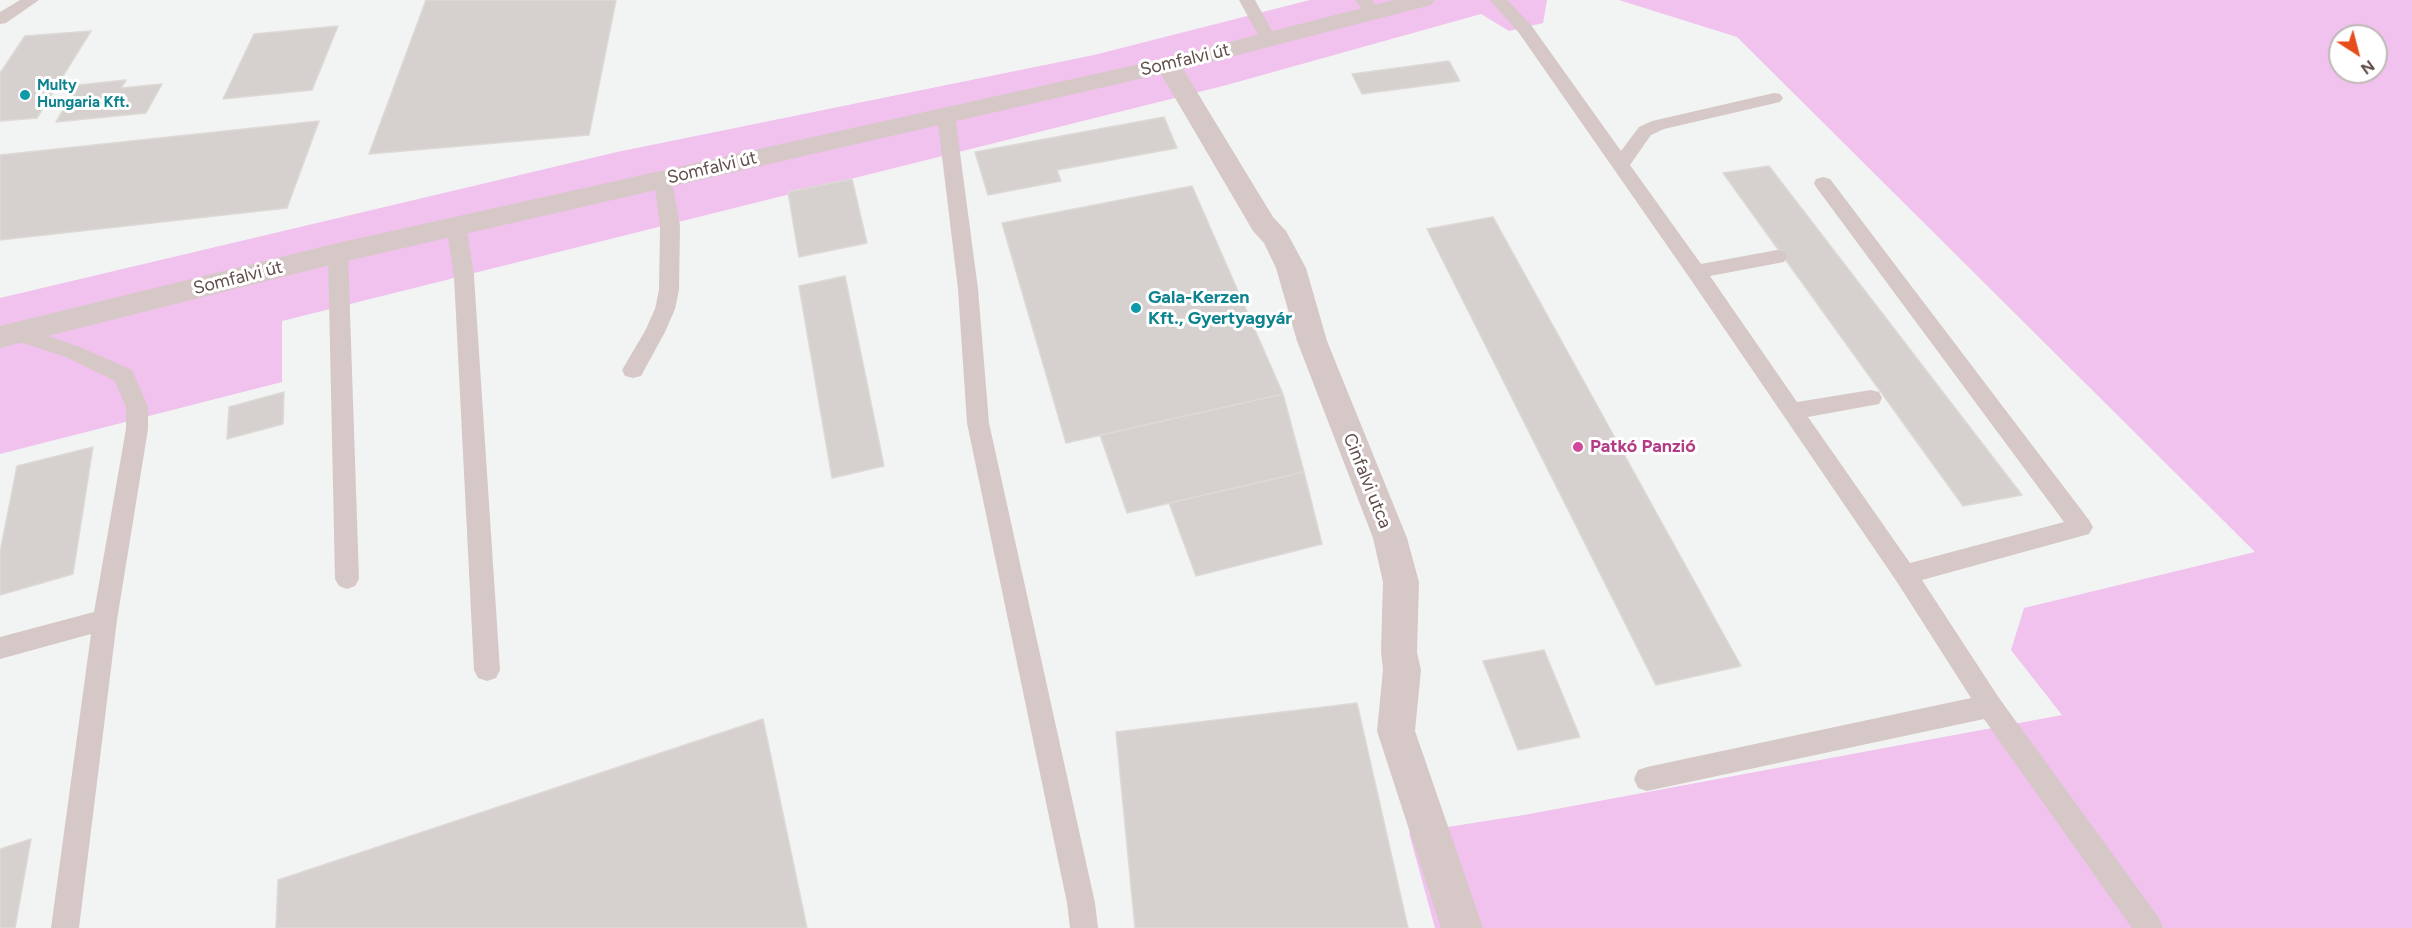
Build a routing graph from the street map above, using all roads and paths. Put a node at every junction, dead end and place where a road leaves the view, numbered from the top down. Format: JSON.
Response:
{"nodes":[{"id":1,"x":31,"y":0,"type":"edge"},
{"id":2,"x":1247,"y":0,"type":"edge"},
{"id":3,"x":1423,"y":0,"type":"edge"},
{"id":4,"x":1498,"y":0,"type":"edge"},
{"id":5,"x":1369,"y":7,"type":"edge"},
{"id":6,"x":0,"y":19,"type":"edge"},
{"id":7,"x":1269,"y":40,"type":"junction"},
{"id":8,"x":1168,"y":64,"type":"junction"},
{"id":9,"x":1774,"y":98,"type":"dead end"},
{"id":10,"x":946,"y":114,"type":"junction"},
{"id":11,"x":1620,"y":165,"type":"junction"},
{"id":12,"x":663,"y":180,"type":"junction"},
{"id":13,"x":1823,"y":183,"type":"dead end"},
{"id":14,"x":456,"y":226,"type":"junction"},
{"id":15,"x":338,"y":253,"type":"junction"},
{"id":16,"x":1777,"y":257,"type":"dead end"},
{"id":17,"x":1696,"y":272,"type":"junction"},
{"id":18,"x":8,"y":335,"type":"edge"},
{"id":19,"x":633,"y":370,"type":"dead end"},
{"id":20,"x":1870,"y":398,"type":"dead end"},
{"id":21,"x":1791,"y":411,"type":"junction"},
{"id":22,"x":1905,"y":575,"type":"junction"},
{"id":23,"x":347,"y":579,"type":"dead end"},
{"id":24,"x":105,"y":620,"type":"junction"},
{"id":25,"x":0,"y":648,"type":"edge"},
{"id":26,"x":487,"y":670,"type":"dead end"},
{"id":27,"x":1990,"y":706,"type":"junction"},
{"id":28,"x":1647,"y":779,"type":"dead end"},
{"id":29,"x":65,"y":928,"type":"edge"},
{"id":30,"x":1084,"y":928,"type":"edge"},
{"id":31,"x":1462,"y":928,"type":"edge"},
{"id":32,"x":2149,"y":928,"type":"edge"}],
"edges":[{"from":1,"to":6,"type":"lane"},
{"from":2,"to":7,"type":"lane"},
{"from":3,"to":5,"type":"street","name":"Somfalvi út"},
{"from":4,"to":11,"type":"lane"},
{"from":5,"to":7,"type":"street","name":"Somfalvi út"},
{"from":7,"to":8,"type":"street","name":"Somfalvi út"},
{"from":8,"to":10,"type":"street","name":"Somfalvi út"},
{"from":8,"to":31,"type":"street","name":"Cinfalvi utca"},
{"from":9,"to":11,"type":"lane"},
{"from":10,"to":12,"type":"street","name":"Somfalvi út"},
{"from":10,"to":30,"type":"lane"},
{"from":11,"to":17,"type":"lane"},
{"from":12,"to":14,"type":"street","name":"Somfalvi út"},
{"from":12,"to":19,"type":"lane"},
{"from":13,"to":22,"type":"lane"},
{"from":14,"to":15,"type":"street","name":"Somfalvi út"},
{"from":14,"to":26,"type":"lane"},
{"from":15,"to":18,"type":"street","name":"Somfalvi út"},
{"from":15,"to":23,"type":"lane"},
{"from":16,"to":17,"type":"lane"},
{"from":17,"to":21,"type":"lane"},
{"from":18,"to":24,"type":"lane"},
{"from":20,"to":21,"type":"lane"},
{"from":21,"to":22,"type":"lane"},
{"from":22,"to":27,"type":"lane"},
{"from":24,"to":25,"type":"lane"},
{"from":24,"to":29,"type":"lane"},
{"from":27,"to":28,"type":"lane"},
{"from":27,"to":32,"type":"lane"}]}
